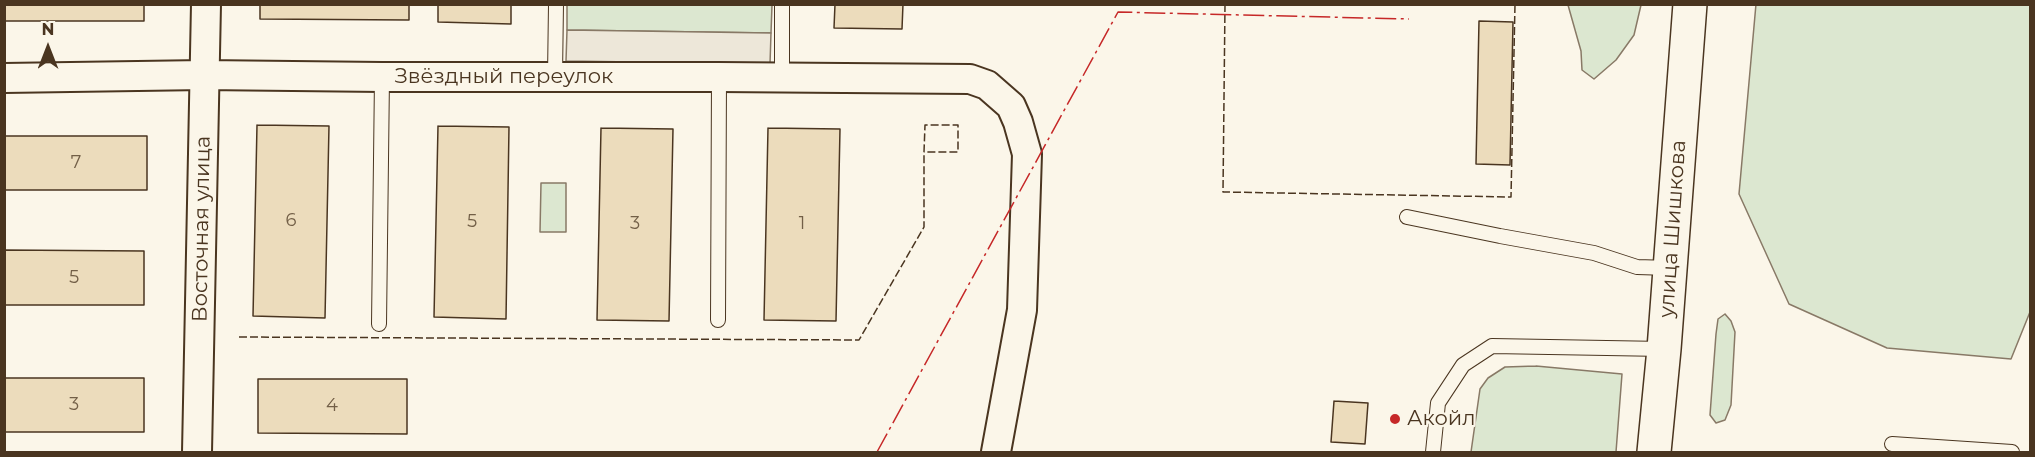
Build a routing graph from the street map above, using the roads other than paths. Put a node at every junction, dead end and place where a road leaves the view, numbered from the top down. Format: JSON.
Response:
{"nodes":[{"id":1,"x":206,"y":4,"type":"edge"},
{"id":2,"x":556,"y":4,"type":"edge"},
{"id":3,"x":782,"y":4,"type":"edge"},
{"id":4,"x":1690,"y":4,"type":"edge"},
{"id":5,"x":204,"y":75,"type":"junction"},
{"id":6,"x":555,"y":76,"type":"junction"},
{"id":7,"x":382,"y":77,"type":"junction"},
{"id":8,"x":719,"y":77,"type":"junction"},
{"id":9,"x":782,"y":77,"type":"junction"},
{"id":10,"x":4,"y":78,"type":"edge"},
{"id":11,"x":1407,"y":217,"type":"dead end"},
{"id":12,"x":1671,"y":268,"type":"junction"},
{"id":13,"x":717,"y":320,"type":"dead end"},
{"id":14,"x":379,"y":324,"type":"dead end"},
{"id":15,"x":1665,"y":349,"type":"junction"},
{"id":16,"x":1892,"y":444,"type":"dead end"},
{"id":17,"x":197,"y":453,"type":"edge"},
{"id":18,"x":996,"y":453,"type":"edge"},
{"id":19,"x":1432,"y":453,"type":"edge"},
{"id":20,"x":1654,"y":453,"type":"edge"},
{"id":21,"x":2012,"y":453,"type":"edge"}],
"edges":[{"from":1,"to":5,"type":"street","name":"Восточная улица"},
{"from":2,"to":6,"type":"lane"},
{"from":3,"to":9,"type":"lane"},
{"from":4,"to":12,"type":"main road","name":"улица Шишкова"},
{"from":5,"to":7,"type":"street","name":"Звёздный переулок"},
{"from":5,"to":10,"type":"street","name":"Звёздный переулок"},
{"from":5,"to":17,"type":"street","name":"Восточная улица"},
{"from":6,"to":7,"type":"street","name":"Звёздный переулок"},
{"from":6,"to":8,"type":"street","name":"Звёздный переулок"},
{"from":7,"to":14,"type":"lane"},
{"from":8,"to":9,"type":"street","name":"Звёздный переулок"},
{"from":8,"to":13,"type":"lane"},
{"from":9,"to":18,"type":"street","name":"Звёздный переулок"},
{"from":11,"to":12,"type":"lane"},
{"from":12,"to":15,"type":"main road","name":"улица Шишкова"},
{"from":15,"to":19,"type":"lane"},
{"from":15,"to":20,"type":"main road","name":"улица Шишкова"},
{"from":16,"to":21,"type":"lane"}]}
